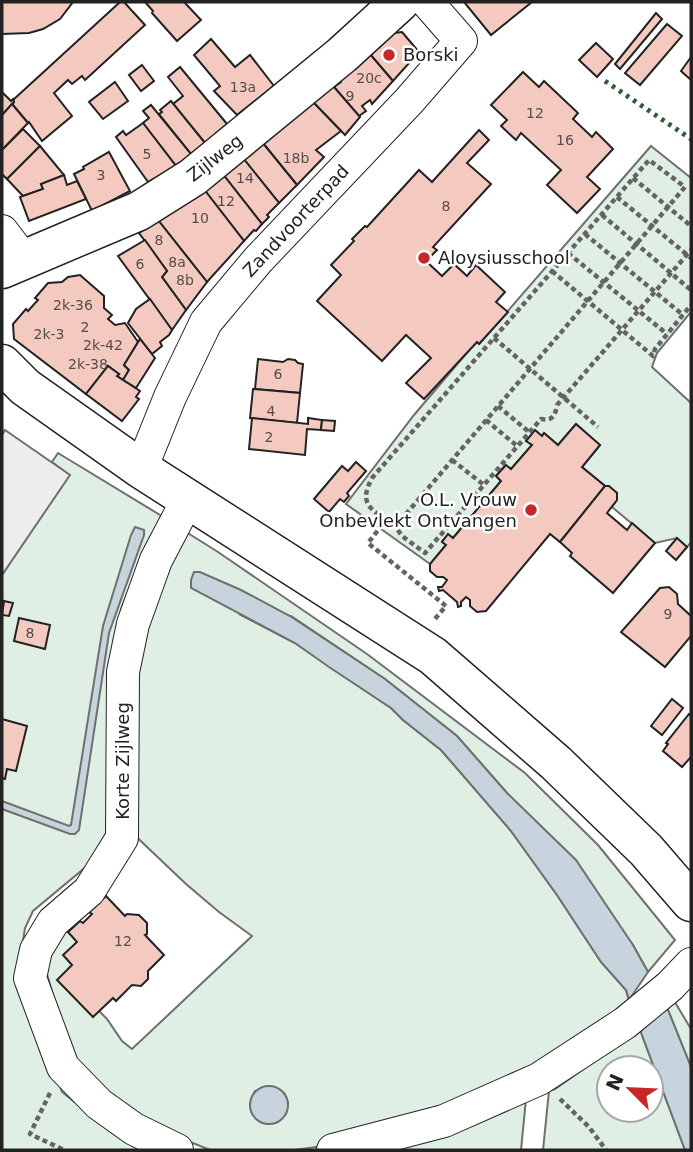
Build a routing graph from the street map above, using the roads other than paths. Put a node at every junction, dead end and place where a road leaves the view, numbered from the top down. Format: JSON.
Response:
{"nodes":[{"id":1,"x":400,"y":2,"type":"edge"},
{"id":2,"x":428,"y":2,"type":"edge"},
{"id":3,"x":9,"y":254,"type":"edge"},
{"id":4,"x":2,"y":365,"type":"edge"},
{"id":5,"x":141,"y":469,"type":"junction"},
{"id":6,"x":188,"y":499,"type":"junction"},
{"id":7,"x":691,"y":902,"type":"edge"},
{"id":8,"x":691,"y":964,"type":"edge"},
{"id":9,"x":177,"y":1150,"type":"edge"},
{"id":10,"x":333,"y":1150,"type":"edge"}],
"edges":[{"from":1,"to":3,"type":"main road","name":"Zijlweg"},
{"from":2,"to":5,"type":"street","name":"Zandvoorterpad"},
{"from":4,"to":5,"type":"main road"},
{"from":5,"to":6,"type":"main road"},
{"from":6,"to":7,"type":"main road"},
{"from":6,"to":9,"type":"street","name":"Korte Zijlweg"},
{"from":8,"to":10,"type":"street"}]}
